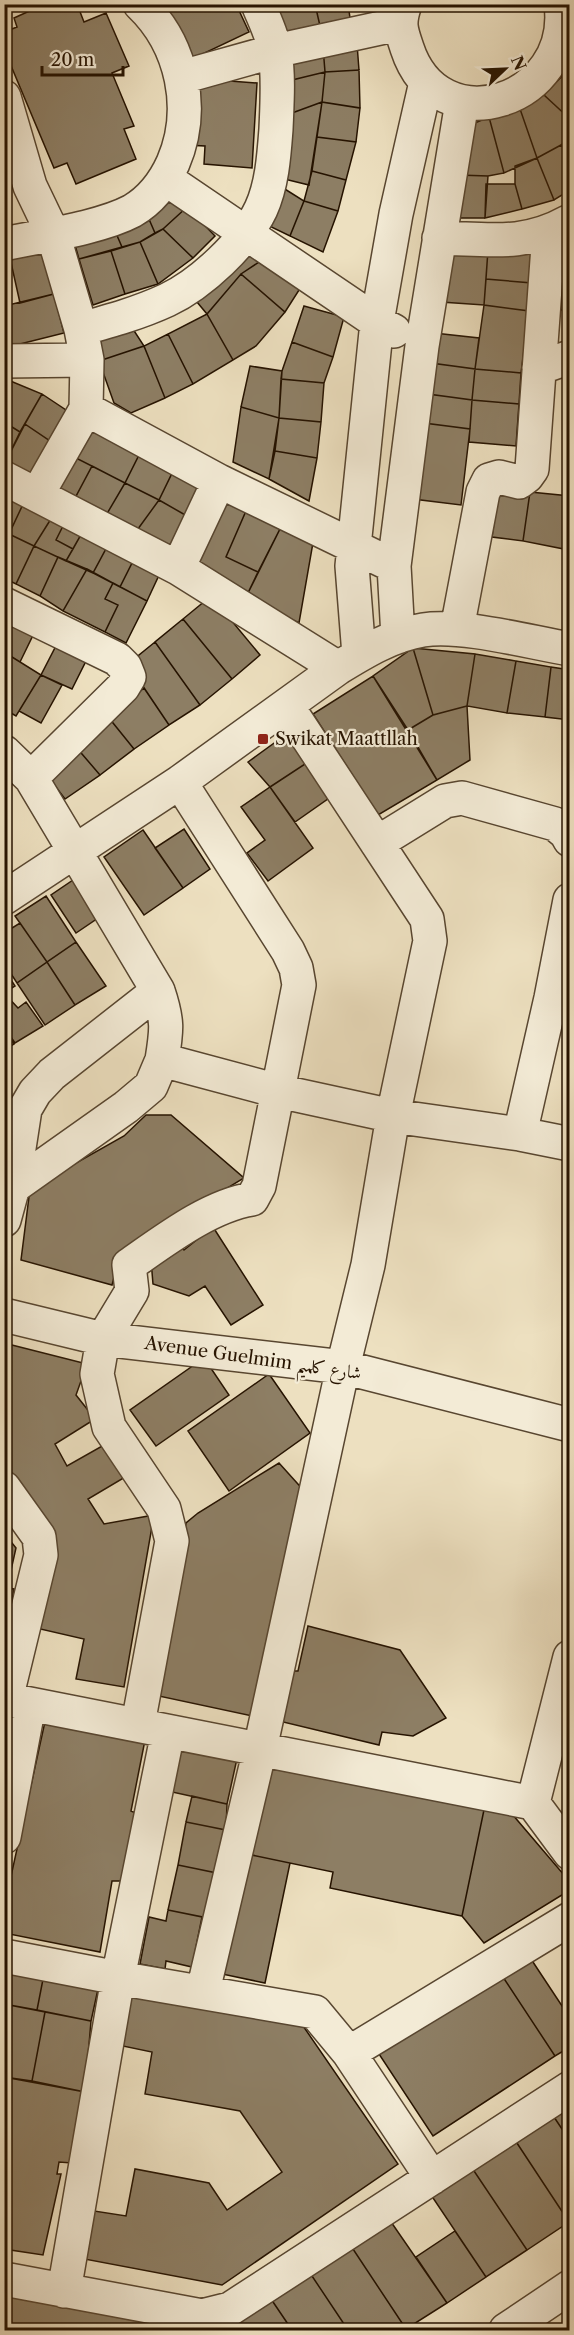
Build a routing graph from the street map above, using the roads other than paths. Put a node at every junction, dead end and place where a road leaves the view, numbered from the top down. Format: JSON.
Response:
{"nodes":[{"id":1,"x":140,"y":4,"type":"edge"},
{"id":2,"x":258,"y":4,"type":"edge"},
{"id":3,"x":561,"y":4,"type":"edge"},
{"id":4,"x":402,"y":14,"type":"edge"},
{"id":5,"x":275,"y":51,"type":"junction"},
{"id":6,"x":563,"y":61,"type":"edge"},
{"id":7,"x":182,"y":77,"type":"junction"},
{"id":8,"x":426,"y":82,"type":"junction"},
{"id":9,"x":4,"y":97,"type":"edge"},
{"id":10,"x":462,"y":102,"type":"junction"},
{"id":11,"x":166,"y":179,"type":"junction"},
{"id":12,"x":560,"y":227,"type":"edge"},
{"id":13,"x":248,"y":233,"type":"junction"},
{"id":14,"x":53,"y":234,"type":"junction"},
{"id":15,"x":439,"y":238,"type":"junction"},
{"id":16,"x":4,"y":244,"type":"edge"},
{"id":17,"x":377,"y":322,"type":"junction"},
{"id":18,"x":84,"y":344,"type":"junction"},
{"id":19,"x":422,"y":346,"type":"junction"},
{"id":20,"x":570,"y":357,"type":"edge"},
{"id":21,"x":4,"y":361,"type":"edge"},
{"id":22,"x":539,"y":368,"type":"junction"},
{"id":23,"x":86,"y":409,"type":"junction"},
{"id":24,"x":4,"y":478,"type":"edge"},
{"id":25,"x":219,"y":481,"type":"junction"},
{"id":26,"x":38,"y":495,"type":"junction"},
{"id":27,"x":354,"y":548,"type":"junction"},
{"id":28,"x":394,"y":566,"type":"junction"},
{"id":29,"x":178,"y":568,"type":"junction"},
{"id":30,"x":4,"y":604,"type":"edge"},
{"id":31,"x":457,"y":629,"type":"junction"},
{"id":32,"x":398,"y":637,"type":"junction"},
{"id":33,"x":570,"y":649,"type":"edge"},
{"id":34,"x":349,"y":662,"type":"junction"},
{"id":35,"x":287,"y":706,"type":"junction"},
{"id":36,"x":4,"y":752,"type":"edge"},
{"id":37,"x":31,"y":778,"type":"junction"},
{"id":38,"x":180,"y":782,"type":"junction"},
{"id":39,"x":570,"y":840,"type":"edge"},
{"id":40,"x":377,"y":843,"type":"junction"},
{"id":41,"x":75,"y":854,"type":"junction"},
{"id":42,"x":4,"y":898,"type":"edge"},
{"id":43,"x":570,"y":900,"type":"edge"},
{"id":44,"x":158,"y":991,"type":"junction"},
{"id":45,"x":162,"y":1060,"type":"junction"},
{"id":46,"x":278,"y":1091,"type":"junction"},
{"id":47,"x":393,"y":1116,"type":"junction"},
{"id":48,"x":520,"y":1134,"type":"junction"},
{"id":49,"x":570,"y":1144,"type":"edge"},
{"id":50,"x":13,"y":1187,"type":"junction"},
{"id":51,"x":4,"y":1220,"type":"edge"},
{"id":52,"x":4,"y":1315,"type":"edge"},
{"id":53,"x":103,"y":1339,"type":"junction"},
{"id":54,"x":343,"y":1367,"type":"junction"},
{"id":55,"x":570,"y":1425,"type":"edge"},
{"id":56,"x":4,"y":1488,"type":"edge"},
{"id":57,"x":570,"y":1658,"type":"edge"},
{"id":58,"x":13,"y":1701,"type":"edge"},
{"id":59,"x":153,"y":1728,"type":"junction"},
{"id":60,"x":260,"y":1749,"type":"junction"},
{"id":61,"x":533,"y":1803,"type":"junction"},
{"id":62,"x":4,"y":1836,"type":"edge"},
{"id":63,"x":570,"y":1853,"type":"edge"},
{"id":64,"x":570,"y":1919,"type":"edge"},
{"id":65,"x":4,"y":1956,"type":"edge"},
{"id":66,"x":118,"y":1978,"type":"junction"},
{"id":67,"x":203,"y":1991,"type":"junction"},
{"id":68,"x":349,"y":2053,"type":"junction"},
{"id":69,"x":570,"y":2088,"type":"edge"},
{"id":70,"x":432,"y":2178,"type":"junction"},
{"id":71,"x":4,"y":2278,"type":"edge"},
{"id":72,"x":570,"y":2287,"type":"edge"},
{"id":73,"x":64,"y":2291,"type":"junction"},
{"id":74,"x":506,"y":2331,"type":"edge"}],
"edges":[{"from":1,"to":7,"type":"street"},
{"from":2,"to":5,"type":"street"},
{"from":3,"to":6,"type":"street"},
{"from":4,"to":5,"type":"street"},
{"from":4,"to":8,"type":"street"},
{"from":5,"to":7,"type":"street"},
{"from":5,"to":13,"type":"street"},
{"from":6,"to":10,"type":"street"},
{"from":7,"to":11,"type":"street"},
{"from":8,"to":10,"type":"street"},
{"from":8,"to":17,"type":"street"},
{"from":9,"to":14,"type":"street"},
{"from":10,"to":15,"type":"street"},
{"from":11,"to":13,"type":"street"},
{"from":11,"to":14,"type":"street"},
{"from":12,"to":15,"type":"street"},
{"from":12,"to":22,"type":"street"},
{"from":13,"to":17,"type":"street"},
{"from":13,"to":18,"type":"street"},
{"from":14,"to":16,"type":"street"},
{"from":14,"to":18,"type":"street"},
{"from":15,"to":19,"type":"street"},
{"from":17,"to":19,"type":"street"},
{"from":17,"to":27,"type":"street"},
{"from":18,"to":21,"type":"street"},
{"from":18,"to":23,"type":"street"},
{"from":19,"to":28,"type":"street"},
{"from":20,"to":22,"type":"street"},
{"from":22,"to":31,"type":"street"},
{"from":23,"to":25,"type":"street"},
{"from":23,"to":26,"type":"street"},
{"from":24,"to":26,"type":"street"},
{"from":25,"to":27,"type":"street"},
{"from":25,"to":29,"type":"street"},
{"from":26,"to":29,"type":"street"},
{"from":27,"to":28,"type":"street"},
{"from":27,"to":34,"type":"street"},
{"from":28,"to":32,"type":"street"},
{"from":29,"to":34,"type":"street"},
{"from":30,"to":37,"type":"street"},
{"from":31,"to":32,"type":"street"},
{"from":31,"to":33,"type":"street"},
{"from":32,"to":34,"type":"street"},
{"from":34,"to":35,"type":"street"},
{"from":35,"to":38,"type":"street"},
{"from":35,"to":40,"type":"street"},
{"from":36,"to":37,"type":"street"},
{"from":37,"to":41,"type":"street"},
{"from":38,"to":41,"type":"street"},
{"from":38,"to":46,"type":"street"},
{"from":39,"to":40,"type":"street"},
{"from":40,"to":47,"type":"street"},
{"from":41,"to":42,"type":"street"},
{"from":41,"to":44,"type":"street"},
{"from":43,"to":48,"type":"street"},
{"from":44,"to":45,"type":"street"},
{"from":44,"to":50,"type":"street"},
{"from":45,"to":46,"type":"street"},
{"from":45,"to":50,"type":"street"},
{"from":46,"to":47,"type":"street"},
{"from":46,"to":53,"type":"street"},
{"from":47,"to":48,"type":"street"},
{"from":47,"to":54,"type":"street"},
{"from":48,"to":49,"type":"street"},
{"from":50,"to":51,"type":"street"},
{"from":52,"to":53,"type":"street","name":"Avenue Guelmim شارع كلميم"},
{"from":53,"to":54,"type":"street","name":"Avenue Guelmim شارع كلميم"},
{"from":53,"to":59,"type":"street"},
{"from":54,"to":55,"type":"street","name":"Avenue Guelmim شارع كلميم"},
{"from":54,"to":60,"type":"street"},
{"from":56,"to":58,"type":"street"},
{"from":57,"to":61,"type":"street"},
{"from":58,"to":59,"type":"street"},
{"from":58,"to":62,"type":"street"},
{"from":59,"to":60,"type":"street"},
{"from":59,"to":66,"type":"street"},
{"from":60,"to":61,"type":"street"},
{"from":60,"to":67,"type":"street"},
{"from":61,"to":63,"type":"street"},
{"from":64,"to":68,"type":"street"},
{"from":65,"to":66,"type":"street"},
{"from":66,"to":67,"type":"street"},
{"from":66,"to":73,"type":"street"},
{"from":67,"to":68,"type":"street"},
{"from":68,"to":70,"type":"street"},
{"from":69,"to":70,"type":"street"},
{"from":70,"to":73,"type":"street"},
{"from":71,"to":73,"type":"street"},
{"from":72,"to":74,"type":"street"}]}
